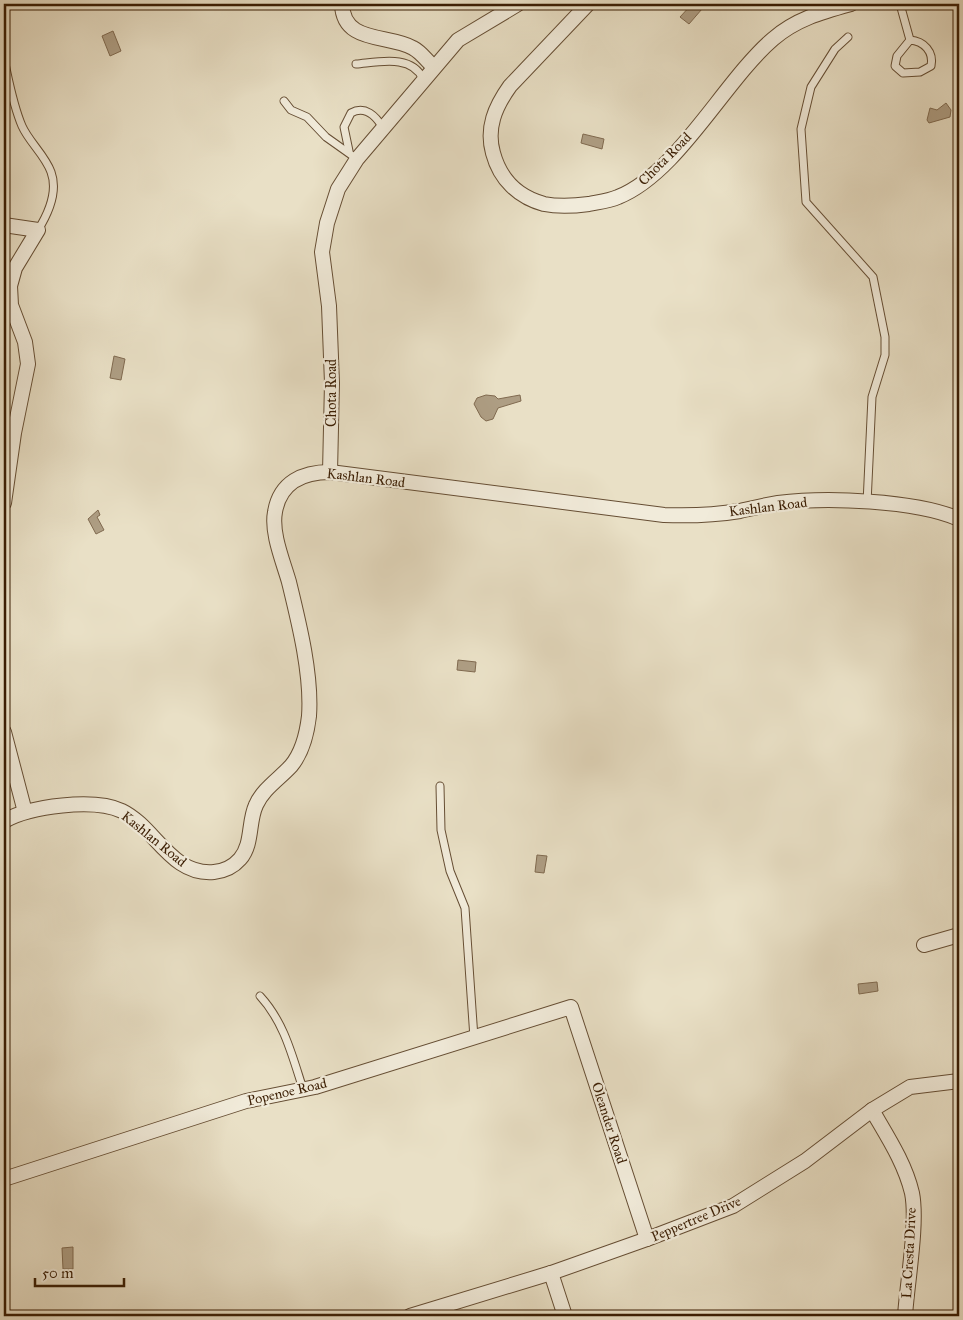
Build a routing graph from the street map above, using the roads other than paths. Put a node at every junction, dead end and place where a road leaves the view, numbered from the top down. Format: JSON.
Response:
{"nodes":[{"id":1,"x":342,"y":4,"type":"edge"},
{"id":2,"x":518,"y":4,"type":"edge"},
{"id":3,"x":588,"y":4,"type":"edge"},
{"id":4,"x":851,"y":4,"type":"edge"},
{"id":5,"x":900,"y":4,"type":"edge"},
{"id":6,"x":848,"y":37,"type":"dead end"},
{"id":7,"x":910,"y":40,"type":"junction"},
{"id":8,"x":4,"y":59,"type":"edge"},
{"id":9,"x":356,"y":64,"type":"dead end"},
{"id":10,"x":434,"y":67,"type":"junction"},
{"id":11,"x":424,"y":79,"type":"junction"},
{"id":12,"x":284,"y":101,"type":"dead end"},
{"id":13,"x":383,"y":128,"type":"junction"},
{"id":14,"x":353,"y":155,"type":"junction"},
{"id":15,"x":4,"y":225,"type":"edge"},
{"id":16,"x":38,"y":230,"type":"junction"},
{"id":17,"x":7,"y":296,"type":"edge"},
{"id":18,"x":330,"y":472,"type":"junction"},
{"id":19,"x":4,"y":503,"type":"edge"},
{"id":20,"x":867,"y":503,"type":"junction"},
{"id":21,"x":959,"y":519,"type":"edge"},
{"id":22,"x":4,"y":732,"type":"edge"},
{"id":23,"x":440,"y":786,"type":"dead end"},
{"id":24,"x":25,"y":812,"type":"junction"},
{"id":25,"x":4,"y":820,"type":"edge"},
{"id":26,"x":959,"y":935,"type":"edge"},
{"id":27,"x":924,"y":945,"type":"dead end"},
{"id":28,"x":260,"y":996,"type":"dead end"},
{"id":29,"x":571,"y":1007,"type":"joint"},
{"id":30,"x":474,"y":1038,"type":"junction"},
{"id":31,"x":959,"y":1081,"type":"edge"},
{"id":32,"x":303,"y":1090,"type":"junction"},
{"id":33,"x":872,"y":1110,"type":"junction"},
{"id":34,"x":4,"y":1179,"type":"edge"},
{"id":35,"x":647,"y":1239,"type":"junction"},
{"id":36,"x":551,"y":1272,"type":"junction"},
{"id":37,"x":410,"y":1316,"type":"edge"},
{"id":38,"x":565,"y":1316,"type":"edge"},
{"id":39,"x":905,"y":1316,"type":"edge"}],
"edges":[{"from":1,"to":10,"type":"street"},
{"from":2,"to":10,"type":"street","name":"Chota Road"},
{"from":3,"to":4,"type":"street","name":"Chota Road"},
{"from":5,"to":7,"type":"lane"},
{"from":6,"to":20,"type":"lane"},
{"from":7,"to":7,"type":"lane"},
{"from":8,"to":16,"type":"lane"},
{"from":9,"to":11,"type":"lane"},
{"from":10,"to":11,"type":"street","name":"Chota Road"},
{"from":11,"to":13,"type":"street","name":"Chota Road"},
{"from":12,"to":14,"type":"lane"},
{"from":13,"to":14,"type":"street","name":"Chota Road"},
{"from":13,"to":14,"type":"lane"},
{"from":14,"to":18,"type":"street","name":"Chota Road"},
{"from":15,"to":16,"type":"street"},
{"from":16,"to":17,"type":"street"},
{"from":17,"to":19,"type":"street"},
{"from":18,"to":20,"type":"street","name":"Kashlan Road"},
{"from":18,"to":24,"type":"street","name":"Kashlan Road"},
{"from":20,"to":21,"type":"street","name":"Kashlan Road"},
{"from":22,"to":24,"type":"street"},
{"from":23,"to":30,"type":"lane"},
{"from":24,"to":25,"type":"street","name":"Kashlan Road"},
{"from":26,"to":27,"type":"street"},
{"from":28,"to":32,"type":"lane"},
{"from":29,"to":30,"type":"street","name":"Popenoe Road"},
{"from":29,"to":35,"type":"street","name":"Oleander Road"},
{"from":30,"to":32,"type":"street","name":"Popenoe Road"},
{"from":31,"to":33,"type":"street","name":"Peppertree Drive"},
{"from":32,"to":34,"type":"street","name":"Popenoe Road"},
{"from":33,"to":35,"type":"street","name":"Peppertree Drive"},
{"from":33,"to":39,"type":"street","name":"La Cresta Drive"},
{"from":35,"to":36,"type":"street","name":"Peppertree Drive"},
{"from":36,"to":37,"type":"street","name":"Peppertree Drive"},
{"from":36,"to":38,"type":"street"}]}
